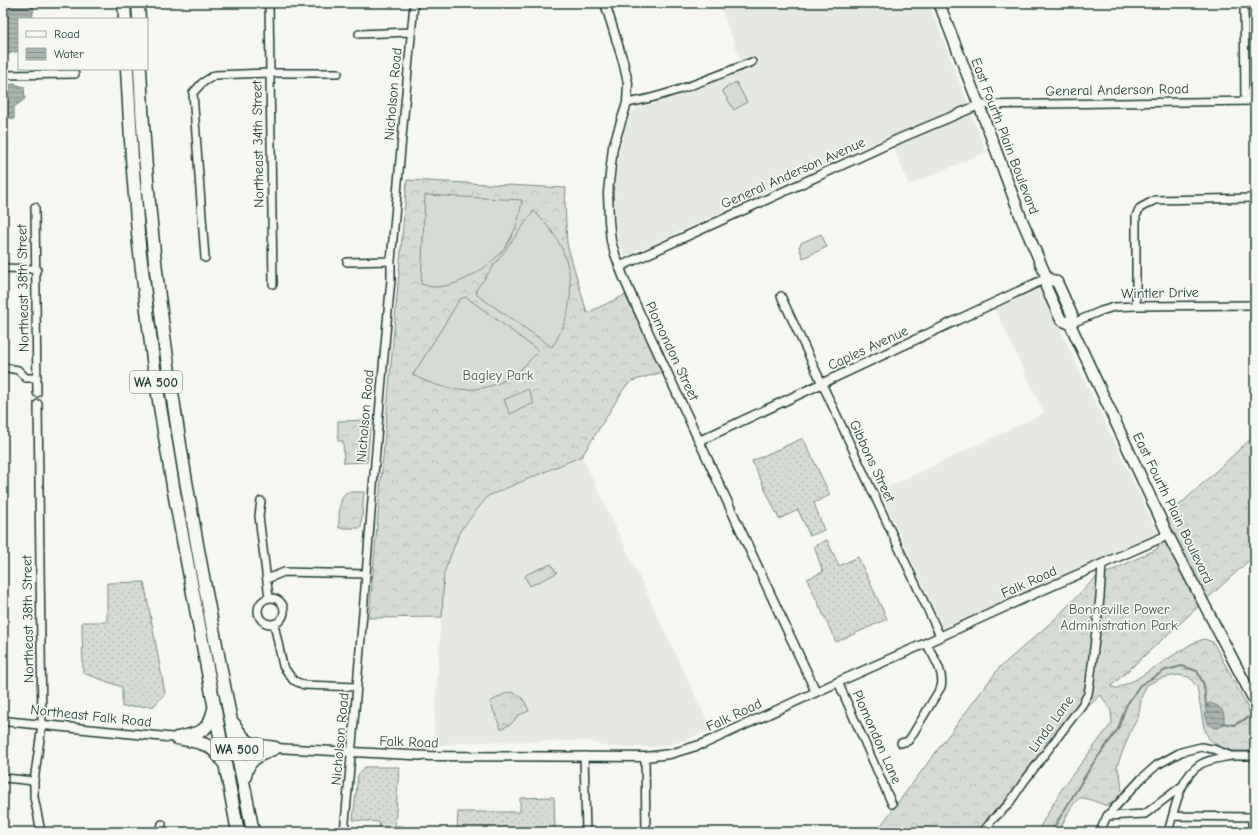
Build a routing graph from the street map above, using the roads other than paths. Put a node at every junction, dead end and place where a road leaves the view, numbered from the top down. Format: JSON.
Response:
{"nodes":[{"id":1,"x":124,"y":3,"type":"edge"},
{"id":2,"x":138,"y":3,"type":"edge"},
{"id":3,"x":269,"y":3,"type":"edge"},
{"id":4,"x":414,"y":3,"type":"edge"},
{"id":5,"x":605,"y":3,"type":"edge"},
{"id":6,"x":939,"y":3,"type":"edge"},
{"id":7,"x":1255,"y":4,"type":"edge"},
{"id":8,"x":125,"y":18,"type":"edge"},
{"id":9,"x":139,"y":18,"type":"edge"},
{"id":10,"x":411,"y":32,"type":"junction"},
{"id":11,"x":358,"y":34,"type":"dead end"},
{"id":12,"x":752,"y":62,"type":"dead end"},
{"id":13,"x":127,"y":70,"type":"edge"},
{"id":14,"x":140,"y":70,"type":"edge"},
{"id":15,"x":270,"y":73,"type":"junction"},
{"id":16,"x":338,"y":73,"type":"dead end"},
{"id":17,"x":3,"y":74,"type":"edge"},
{"id":18,"x":75,"y":74,"type":"dead end"},
{"id":19,"x":1245,"y":101,"type":"junction"},
{"id":20,"x":1255,"y":101,"type":"edge"},
{"id":21,"x":627,"y":103,"type":"junction"},
{"id":22,"x":979,"y":105,"type":"junction"},
{"id":23,"x":1255,"y":198,"type":"edge"},
{"id":24,"x":35,"y":207,"type":"dead end"},
{"id":25,"x":205,"y":258,"type":"dead end"},
{"id":26,"x":391,"y":261,"type":"junction"},
{"id":27,"x":347,"y":262,"type":"dead end"},
{"id":28,"x":619,"y":267,"type":"junction"},
{"id":29,"x":3,"y":268,"type":"edge"},
{"id":30,"x":36,"y":269,"type":"junction"},
{"id":31,"x":1047,"y":278,"type":"junction"},
{"id":32,"x":272,"y":284,"type":"dead end"},
{"id":33,"x":781,"y":296,"type":"dead end"},
{"id":34,"x":1255,"y":305,"type":"edge"},
{"id":35,"x":1136,"y":306,"type":"junction"},
{"id":36,"x":1070,"y":324,"type":"junction"},
{"id":37,"x":3,"y":366,"type":"edge"},
{"id":38,"x":37,"y":378,"type":"junction"},
{"id":39,"x":821,"y":384,"type":"junction"},
{"id":40,"x":37,"y":393,"type":"dead end"},
{"id":41,"x":38,"y":404,"type":"dead end"},
{"id":42,"x":699,"y":441,"type":"junction"},
{"id":43,"x":261,"y":501,"type":"dead end"},
{"id":44,"x":1168,"y":535,"type":"junction"},
{"id":45,"x":1102,"y":564,"type":"junction"},
{"id":46,"x":366,"y":574,"type":"junction"},
{"id":47,"x":267,"y":579,"type":"junction"},
{"id":48,"x":269,"y":598,"type":"junction"},
{"id":49,"x":274,"y":624,"type":"junction"},
{"id":50,"x":940,"y":636,"type":"junction"},
{"id":51,"x":926,"y":643,"type":"junction"},
{"id":52,"x":838,"y":682,"type":"junction"},
{"id":53,"x":357,"y":687,"type":"junction"},
{"id":54,"x":816,"y":692,"type":"junction"},
{"id":55,"x":1255,"y":702,"type":"edge"},
{"id":56,"x":214,"y":708,"type":"junction"},
{"id":57,"x":230,"y":716,"type":"junction"},
{"id":58,"x":3,"y":721,"type":"edge"},
{"id":59,"x":42,"y":725,"type":"junction"},
{"id":60,"x":177,"y":738,"type":"junction"},
{"id":61,"x":901,"y":743,"type":"dead end"},
{"id":62,"x":275,"y":748,"type":"junction"},
{"id":63,"x":352,"y":753,"type":"junction"},
{"id":64,"x":584,"y":756,"type":"junction"},
{"id":65,"x":645,"y":756,"type":"junction"},
{"id":66,"x":1231,"y":756,"type":"junction"},
{"id":67,"x":1255,"y":756,"type":"edge"},
{"id":68,"x":225,"y":766,"type":"junction"},
{"id":69,"x":3,"y":780,"type":"edge"},
{"id":70,"x":34,"y":781,"type":"junction"},
{"id":71,"x":244,"y":782,"type":"junction"},
{"id":72,"x":1182,"y":786,"type":"junction"},
{"id":73,"x":892,"y":804,"type":"dead end"},
{"id":74,"x":1111,"y":816,"type":"junction"},
{"id":75,"x":1173,"y":816,"type":"junction"},
{"id":76,"x":162,"y":824,"type":"dead end"},
{"id":77,"x":41,"y":832,"type":"edge"},
{"id":78,"x":160,"y":832,"type":"edge"},
{"id":79,"x":238,"y":832,"type":"edge"},
{"id":80,"x":253,"y":832,"type":"edge"},
{"id":81,"x":344,"y":832,"type":"edge"},
{"id":82,"x":586,"y":832,"type":"edge"},
{"id":83,"x":646,"y":832,"type":"edge"},
{"id":84,"x":983,"y":832,"type":"edge"},
{"id":85,"x":1102,"y":832,"type":"edge"},
{"id":86,"x":1168,"y":832,"type":"edge"},
{"id":87,"x":1252,"y":832,"type":"edge"}],
"edges":[{"from":1,"to":8,"type":"highway"},
{"from":2,"to":9,"type":"highway"},
{"from":3,"to":15,"type":"street","name":"Northeast 34th Street"},
{"from":4,"to":10,"type":"street","name":"Nicholson Road"},
{"from":5,"to":21,"type":"street","name":"Plomondon Street"},
{"from":6,"to":22,"type":"main road","name":"East Fourth Plain Boulevard"},
{"from":7,"to":19,"type":"street"},
{"from":10,"to":11,"type":"street"},
{"from":10,"to":26,"type":"street","name":"Nicholson Road"},
{"from":12,"to":21,"type":"street"},
{"from":13,"to":56,"type":"highway","number":"WA 500"},
{"from":14,"to":57,"type":"highway","number":"WA 500"},
{"from":15,"to":16,"type":"street"},
{"from":15,"to":25,"type":"street"},
{"from":15,"to":32,"type":"street","name":"Northeast 34th Street"},
{"from":17,"to":18,"type":"street"},
{"from":19,"to":20,"type":"street","name":"General Anderson Road"},
{"from":19,"to":22,"type":"street","name":"General Anderson Road"},
{"from":21,"to":28,"type":"street","name":"Plomondon Street"},
{"from":22,"to":28,"type":"street","name":"General Anderson Avenue"},
{"from":22,"to":31,"type":"main road","name":"East Fourth Plain Boulevard"},
{"from":23,"to":35,"type":"street"},
{"from":24,"to":30,"type":"street","name":"Northeast 38th Street"},
{"from":26,"to":27,"type":"street"},
{"from":26,"to":46,"type":"street","name":"Nicholson Road"},
{"from":28,"to":42,"type":"street","name":"Plomondon Street"},
{"from":29,"to":30,"type":"street"},
{"from":30,"to":38,"type":"street","name":"Northeast 38th Street"},
{"from":31,"to":36,"type":"main road","name":"East Fourth Plain Boulevard"},
{"from":31,"to":39,"type":"street","name":"Caples Avenue"},
{"from":33,"to":39,"type":"street","name":"Gibbons Street"},
{"from":34,"to":35,"type":"street","name":"Wintler Drive"},
{"from":35,"to":36,"type":"street","name":"Wintler Drive"},
{"from":36,"to":44,"type":"main road","name":"East Fourth Plain Boulevard"},
{"from":37,"to":38,"type":"street"},
{"from":38,"to":40,"type":"street","name":"Northeast 38th Street"},
{"from":39,"to":42,"type":"street","name":"Caples Avenue"},
{"from":39,"to":50,"type":"street","name":"Gibbons Street"},
{"from":41,"to":59,"type":"street","name":"Northeast 38th Street"},
{"from":42,"to":54,"type":"street","name":"Plomondon Street"},
{"from":43,"to":47,"type":"street"},
{"from":44,"to":45,"type":"street","name":"Falk Road"},
{"from":44,"to":55,"type":"main road","name":"East Fourth Plain Boulevard"},
{"from":45,"to":50,"type":"street","name":"Falk Road"},
{"from":45,"to":84,"type":"street","name":"Linda Lane"},
{"from":46,"to":47,"type":"street"},
{"from":46,"to":53,"type":"street","name":"Nicholson Road"},
{"from":47,"to":48,"type":"street"},
{"from":48,"to":49,"type":"street"},
{"from":48,"to":49,"type":"street"},
{"from":49,"to":53,"type":"street"},
{"from":50,"to":51,"type":"street","name":"Falk Road"},
{"from":51,"to":52,"type":"street","name":"Falk Road"},
{"from":51,"to":61,"type":"street"},
{"from":52,"to":54,"type":"street","name":"Falk Road"},
{"from":52,"to":73,"type":"street","name":"Plomondon Lane"},
{"from":53,"to":63,"type":"street","name":"Nicholson Road"},
{"from":54,"to":65,"type":"street","name":"Falk Road"},
{"from":56,"to":60,"type":"highway"},
{"from":56,"to":68,"type":"highway","number":"WA 500"},
{"from":57,"to":62,"type":"highway"},
{"from":57,"to":71,"type":"highway","number":"WA 500"},
{"from":58,"to":59,"type":"street","name":"Northeast Falk Road"},
{"from":59,"to":60,"type":"street","name":"Northeast Falk Road"},
{"from":59,"to":70,"type":"street","name":"Northeast 38th Street"},
{"from":60,"to":68,"type":"highway"},
{"from":62,"to":63,"type":"street","name":"Falk Road"},
{"from":62,"to":71,"type":"highway"},
{"from":63,"to":64,"type":"street","name":"Falk Road"},
{"from":63,"to":81,"type":"street","name":"Nicholson Road"},
{"from":64,"to":65,"type":"street","name":"Falk Road"},
{"from":64,"to":82,"type":"street"},
{"from":65,"to":83,"type":"street"},
{"from":66,"to":67,"type":"street"},
{"from":66,"to":72,"type":"street"},
{"from":66,"to":74,"type":"street"},
{"from":68,"to":79,"type":"highway","number":"WA 500"},
{"from":69,"to":70,"type":"street"},
{"from":70,"to":77,"type":"street","name":"Northeast 38th Street"},
{"from":71,"to":80,"type":"highway","number":"WA 500"},
{"from":72,"to":74,"type":"street"},
{"from":72,"to":75,"type":"street"},
{"from":74,"to":85,"type":"street"},
{"from":75,"to":86,"type":"street"},
{"from":75,"to":87,"type":"street"},
{"from":76,"to":78,"type":"street"}]}
